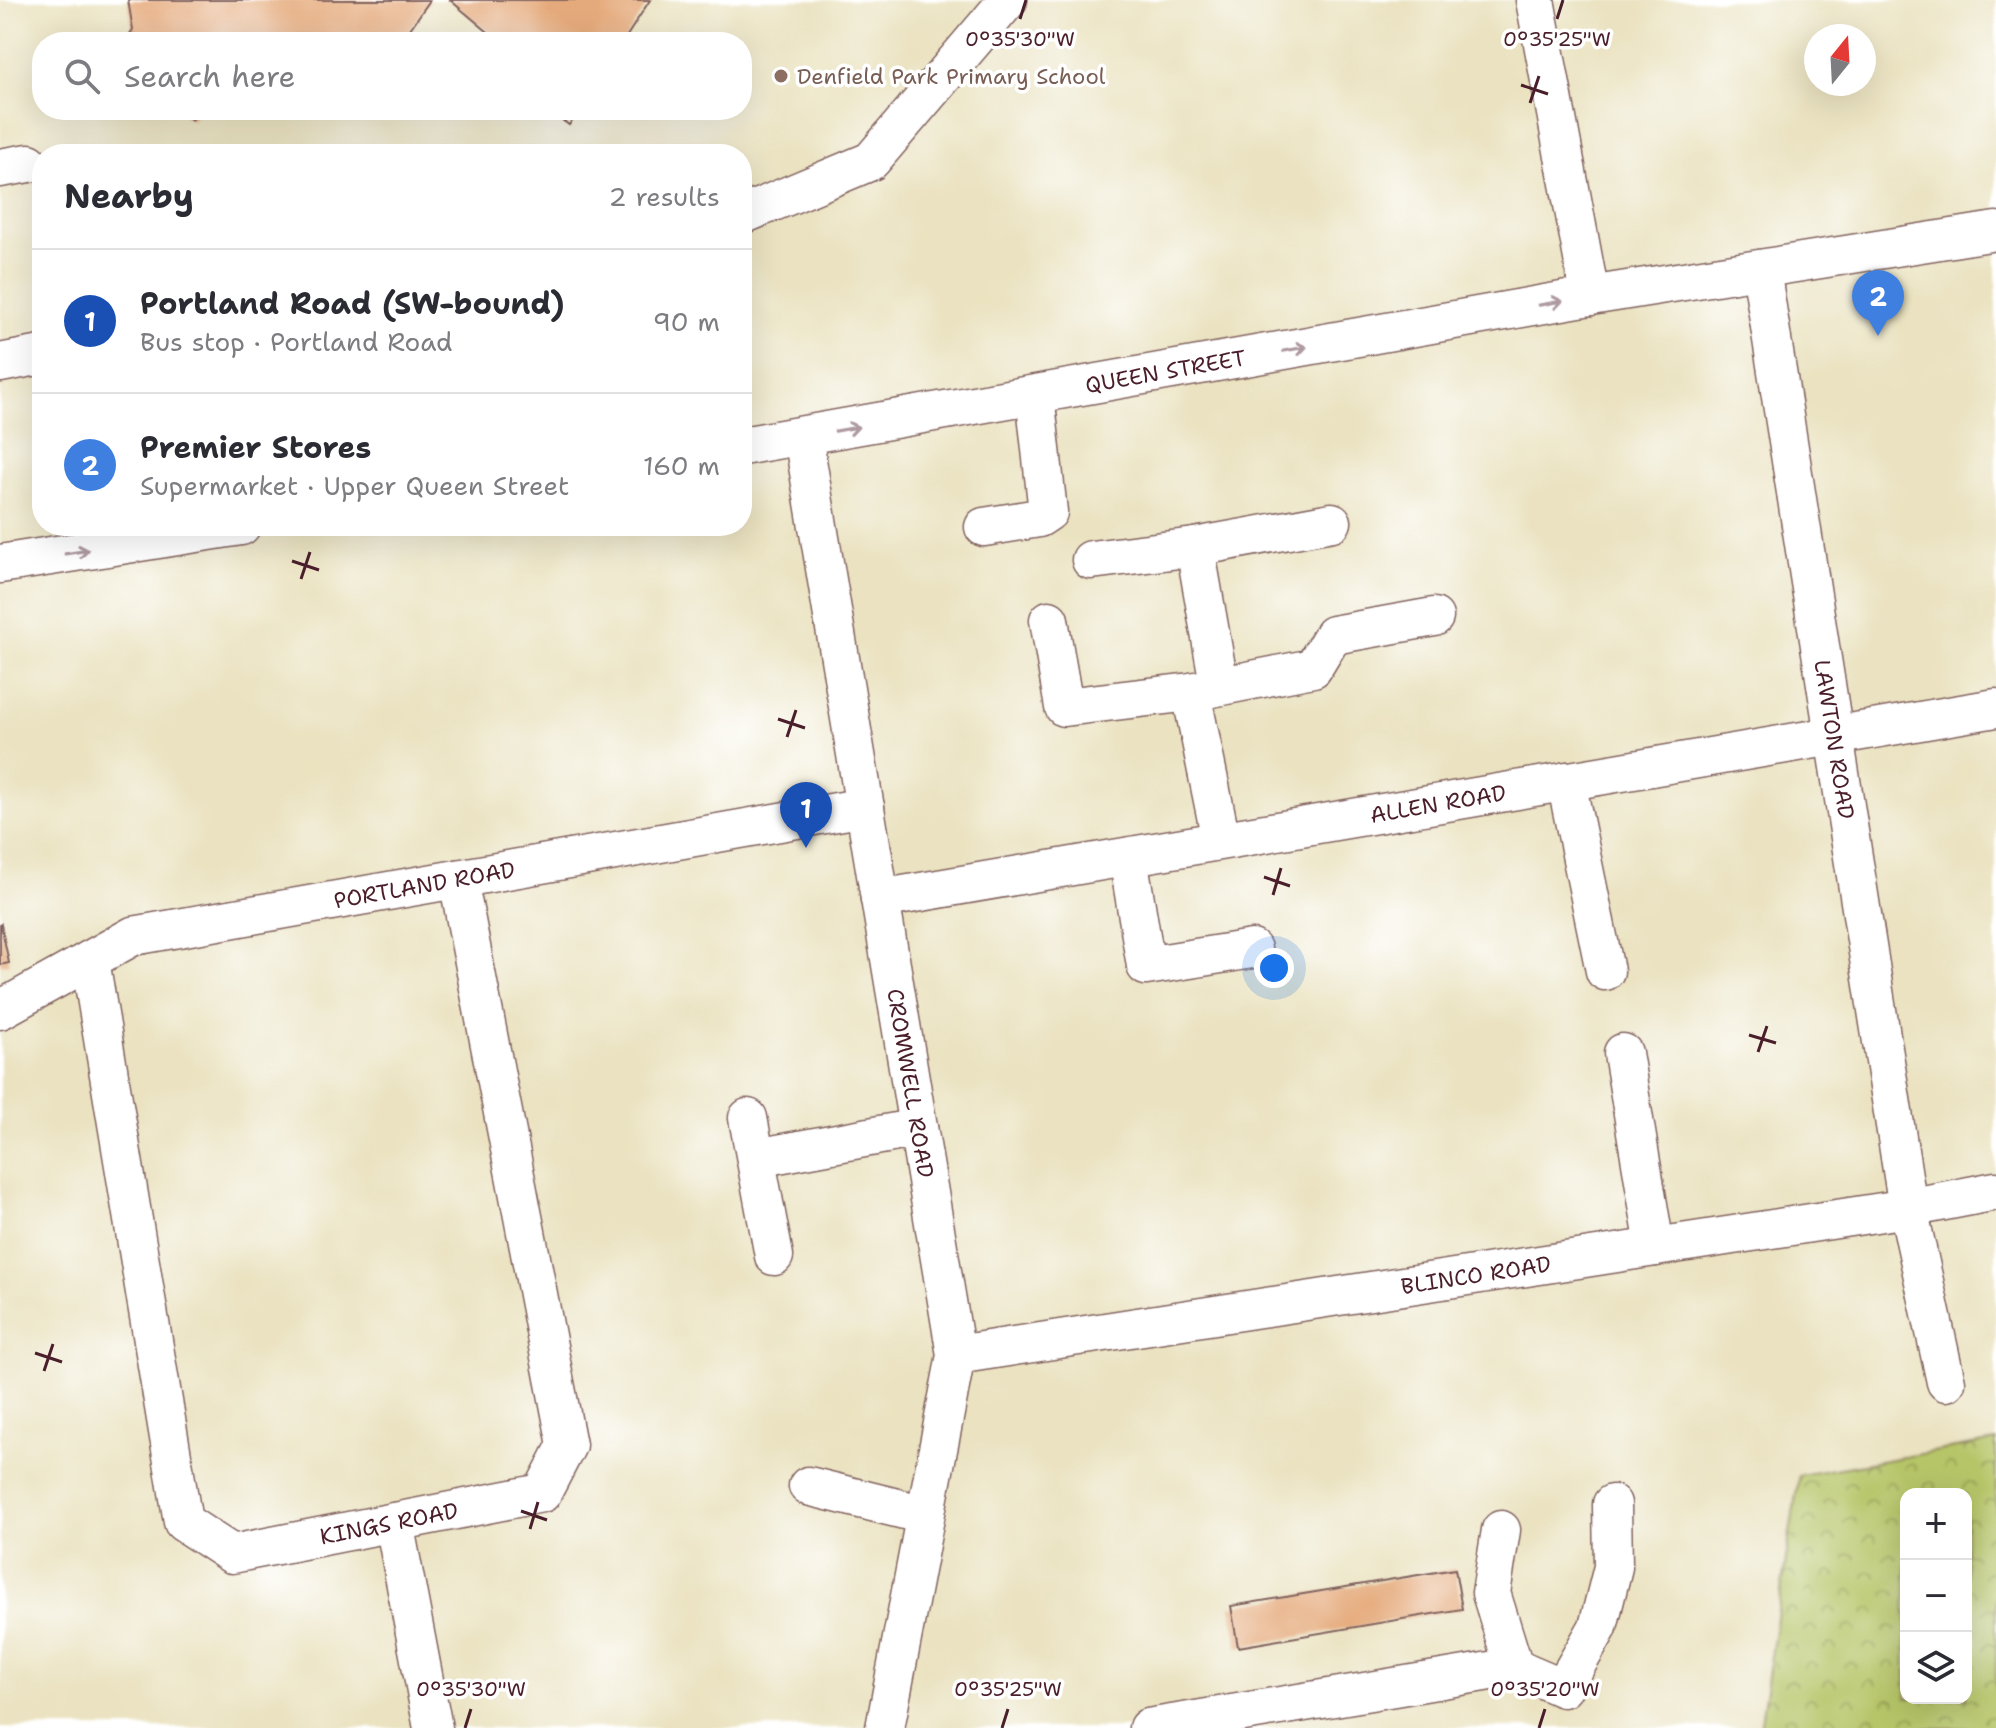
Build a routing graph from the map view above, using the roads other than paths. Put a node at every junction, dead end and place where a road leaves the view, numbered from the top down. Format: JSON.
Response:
{"nodes":[{"id":1,"x":1008,"y":0,"type":"edge"},
{"id":2,"x":1535,"y":0,"type":"edge"},
{"id":3,"x":752,"y":211,"type":"edge"},
{"id":4,"x":1996,"y":231,"type":"edge"},
{"id":5,"x":1761,"y":269,"type":"junction"},
{"id":6,"x":1590,"y":296,"type":"junction"},
{"id":7,"x":32,"y":357,"type":"edge"},
{"id":8,"x":0,"y":363,"type":"edge"},
{"id":9,"x":1035,"y":395,"type":"junction"},
{"id":10,"x":803,"y":436,"type":"junction"},
{"id":11,"x":752,"y":444,"type":"edge"},
{"id":12,"x":1332,"y":522,"type":"dead end"},
{"id":13,"x":984,"y":527,"type":"dead end"},
{"id":14,"x":178,"y":536,"type":"edge"},
{"id":15,"x":1195,"y":547,"type":"junction"},
{"id":16,"x":1091,"y":560,"type":"dead end"},
{"id":17,"x":0,"y":564,"type":"edge"},
{"id":18,"x":1434,"y":617,"type":"dead end"},
{"id":19,"x":1049,"y":620,"type":"dead end"},
{"id":20,"x":1205,"y":688,"type":"junction"},
{"id":21,"x":1996,"y":708,"type":"edge"},
{"id":22,"x":1834,"y":736,"type":"junction"},
{"id":23,"x":1566,"y":781,"type":"junction"},
{"id":24,"x":865,"y":807,"type":"junction"},
{"id":25,"x":1221,"y":840,"type":"junction"},
{"id":26,"x":1128,"y":857,"type":"junction"},
{"id":27,"x":458,"y":879,"type":"junction"},
{"id":28,"x":880,"y":899,"type":"junction"},
{"id":29,"x":1252,"y":949,"type":"dead end"},
{"id":30,"x":90,"y":960,"type":"junction"},
{"id":31,"x":1605,"y":971,"type":"dead end"},
{"id":32,"x":0,"y":1010,"type":"edge"},
{"id":33,"x":1623,"y":1053,"type":"dead end"},
{"id":34,"x":748,"y":1118,"type":"dead end"},
{"id":35,"x":918,"y":1128,"type":"junction"},
{"id":36,"x":756,"y":1158,"type":"junction"},
{"id":37,"x":1996,"y":1191,"type":"edge"},
{"id":38,"x":1908,"y":1208,"type":"junction"},
{"id":39,"x":1655,"y":1247,"type":"junction"},
{"id":40,"x":774,"y":1256,"type":"dead end"},
{"id":41,"x":956,"y":1355,"type":"junction"},
{"id":42,"x":1946,"y":1382,"type":"dead end"},
{"id":43,"x":808,"y":1486,"type":"dead end"},
{"id":44,"x":1612,"y":1504,"type":"dead end"},
{"id":45,"x":925,"y":1515,"type":"junction"},
{"id":46,"x":394,"y":1522,"type":"junction"},
{"id":47,"x":1501,"y":1530,"type":"dead end"},
{"id":48,"x":1514,"y":1667,"type":"junction"},
{"id":49,"x":1320,"y":1714,"type":"edge"},
{"id":50,"x":433,"y":1728,"type":"edge"},
{"id":51,"x":885,"y":1728,"type":"edge"},
{"id":52,"x":1148,"y":1728,"type":"edge"}],
"edges":[{"from":1,"to":3,"type":"street"},
{"from":2,"to":6,"type":"street"},
{"from":4,"to":5,"type":"street","name":"QUEEN STREET"},
{"from":5,"to":6,"type":"street","name":"QUEEN STREET"},
{"from":5,"to":22,"type":"street","name":"LAWTON ROAD"},
{"from":9,"to":6,"type":"street","name":"QUEEN STREET","one_way":true},
{"from":7,"to":8,"type":"street"},
{"from":10,"to":9,"type":"street","name":"QUEEN STREET","one_way":true},
{"from":9,"to":13,"type":"street"},
{"from":10,"to":11,"type":"street","name":"QUEEN STREET"},
{"from":10,"to":24,"type":"street","name":"CROMWELL ROAD"},
{"from":12,"to":15,"type":"street"},
{"from":17,"to":14,"type":"street","one_way":true},
{"from":15,"to":16,"type":"street"},
{"from":15,"to":20,"type":"street"},
{"from":18,"to":20,"type":"street"},
{"from":19,"to":20,"type":"street"},
{"from":20,"to":25,"type":"street"},
{"from":21,"to":22,"type":"street","name":"ALLEN ROAD"},
{"from":22,"to":23,"type":"street","name":"ALLEN ROAD"},
{"from":22,"to":38,"type":"street","name":"LAWTON ROAD"},
{"from":23,"to":25,"type":"street","name":"ALLEN ROAD"},
{"from":23,"to":31,"type":"street"},
{"from":24,"to":27,"type":"street","name":"PORTLAND ROAD"},
{"from":24,"to":28,"type":"street","name":"CROMWELL ROAD"},
{"from":25,"to":26,"type":"street","name":"ALLEN ROAD"},
{"from":26,"to":28,"type":"street","name":"ALLEN ROAD"},
{"from":26,"to":29,"type":"street"},
{"from":27,"to":30,"type":"street","name":"PORTLAND ROAD"},
{"from":27,"to":46,"type":"street","name":"KINGS ROAD"},
{"from":28,"to":35,"type":"street","name":"CROMWELL ROAD"},
{"from":30,"to":32,"type":"street","name":"PORTLAND ROAD"},
{"from":30,"to":46,"type":"street","name":"KINGS ROAD"},
{"from":33,"to":39,"type":"street"},
{"from":34,"to":36,"type":"street"},
{"from":35,"to":36,"type":"street"},
{"from":35,"to":41,"type":"street","name":"CROMWELL ROAD"},
{"from":36,"to":40,"type":"street"},
{"from":37,"to":38,"type":"street","name":"BLINCO ROAD"},
{"from":38,"to":39,"type":"street","name":"BLINCO ROAD"},
{"from":38,"to":42,"type":"street","name":"LAWTON ROAD"},
{"from":39,"to":41,"type":"street","name":"BLINCO ROAD"},
{"from":41,"to":45,"type":"street","name":"CROMWELL ROAD"},
{"from":43,"to":45,"type":"street"},
{"from":44,"to":48,"type":"street"},
{"from":45,"to":51,"type":"street","name":"CROMWELL ROAD"},
{"from":46,"to":50,"type":"street"},
{"from":47,"to":48,"type":"street"},
{"from":48,"to":49,"type":"street"},
{"from":49,"to":52,"type":"street"}]}
